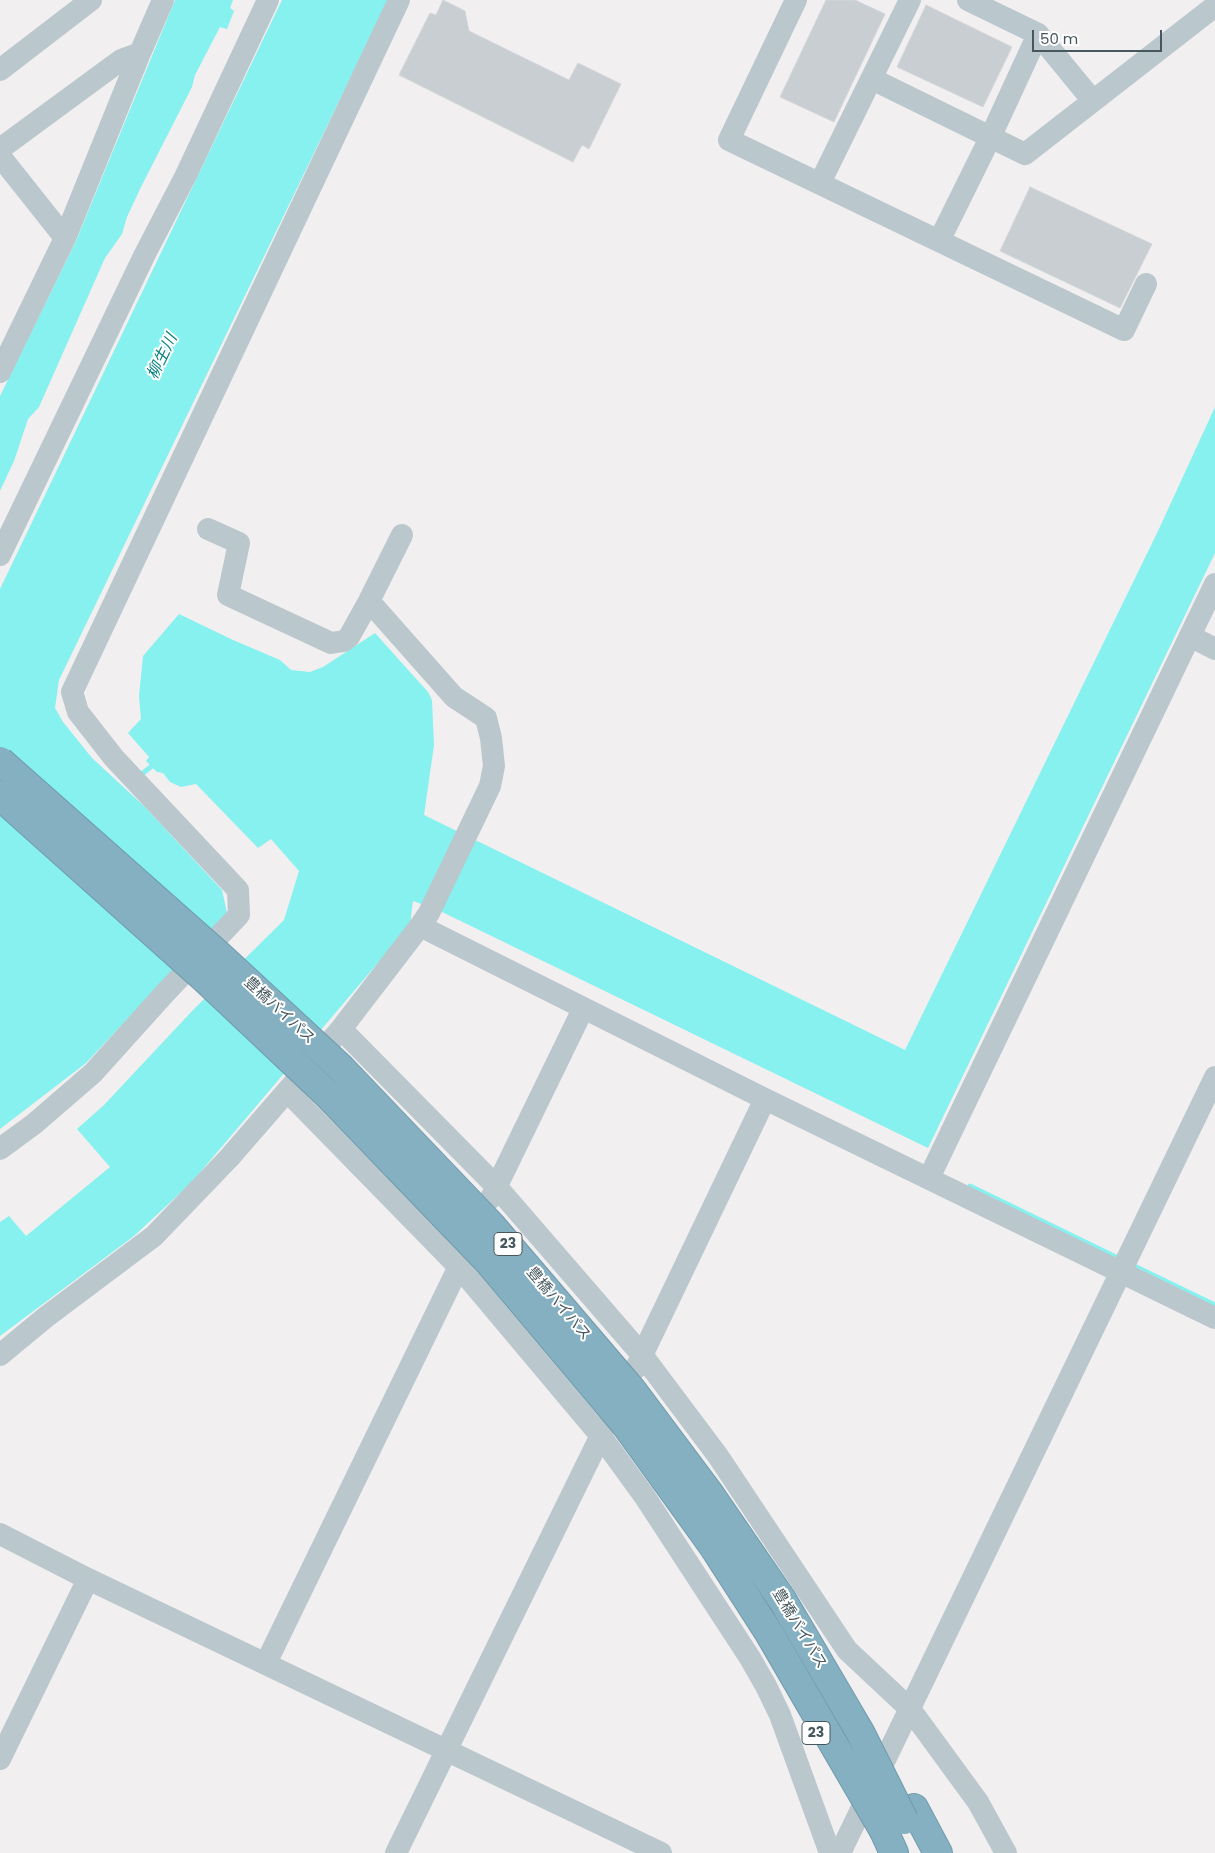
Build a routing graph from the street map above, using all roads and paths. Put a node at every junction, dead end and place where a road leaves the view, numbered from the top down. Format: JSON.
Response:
{"nodes":[{"id":1,"x":91,"y":0,"type":"edge"},
{"id":2,"x":163,"y":0,"type":"edge"},
{"id":3,"x":268,"y":0,"type":"edge"},
{"id":4,"x":399,"y":0,"type":"edge"},
{"id":5,"x":796,"y":0,"type":"edge"},
{"id":6,"x":910,"y":0,"type":"edge"},
{"id":7,"x":968,"y":0,"type":"edge"},
{"id":8,"x":1211,"y":0,"type":"edge"},
{"id":9,"x":1215,"y":4,"type":"edge"},
{"id":10,"x":1038,"y":34,"type":"junction"},
{"id":11,"x":140,"y":53,"type":"junction"},
{"id":12,"x":0,"y":70,"type":"edge"},
{"id":13,"x":872,"y":79,"type":"junction"},
{"id":14,"x":1093,"y":101,"type":"junction"},
{"id":15,"x":990,"y":138,"type":"junction"},
{"id":16,"x":0,"y":149,"type":"edge"},
{"id":17,"x":0,"y":156,"type":"edge"},
{"id":18,"x":820,"y":183,"type":"junction"},
{"id":19,"x":65,"y":238,"type":"junction"},
{"id":20,"x":939,"y":241,"type":"junction"},
{"id":21,"x":1146,"y":284,"type":"dead end"},
{"id":22,"x":0,"y":372,"type":"edge"},
{"id":23,"x":208,"y":529,"type":"dead end"},
{"id":24,"x":402,"y":535,"type":"dead end"},
{"id":25,"x":0,"y":555,"type":"edge"},
{"id":26,"x":1215,"y":584,"type":"edge"},
{"id":27,"x":369,"y":601,"type":"junction"},
{"id":28,"x":1190,"y":636,"type":"junction"},
{"id":29,"x":1215,"y":648,"type":"edge"},
{"id":30,"x":0,"y":762,"type":"edge"},
{"id":31,"x":0,"y":796,"type":"edge"},
{"id":32,"x":420,"y":926,"type":"junction"},
{"id":33,"x":583,"y":1009,"type":"junction"},
{"id":34,"x":340,"y":1029,"type":"junction"},
{"id":35,"x":1215,"y":1077,"type":"edge"},
{"id":36,"x":287,"y":1091,"type":"junction"},
{"id":37,"x":765,"y":1099,"type":"junction"},
{"id":38,"x":0,"y":1149,"type":"edge"},
{"id":39,"x":933,"y":1171,"type":"junction"},
{"id":40,"x":496,"y":1186,"type":"junction"},
{"id":41,"x":1125,"y":1265,"type":"junction"},
{"id":42,"x":459,"y":1267,"type":"junction"},
{"id":43,"x":1215,"y":1318,"type":"edge"},
{"id":44,"x":0,"y":1355,"type":"edge"},
{"id":45,"x":643,"y":1356,"type":"junction"},
{"id":46,"x":600,"y":1435,"type":"junction"},
{"id":47,"x":0,"y":1534,"type":"edge"},
{"id":48,"x":88,"y":1578,"type":"junction"},
{"id":49,"x":266,"y":1663,"type":"junction"},
{"id":50,"x":910,"y":1709,"type":"junction"},
{"id":51,"x":447,"y":1750,"type":"junction"},
{"id":52,"x":0,"y":1760,"type":"edge"},
{"id":53,"x":889,"y":1833,"type":"edge"},
{"id":54,"x":396,"y":1853,"type":"edge"},
{"id":55,"x":661,"y":1853,"type":"edge"},
{"id":56,"x":830,"y":1853,"type":"edge"},
{"id":57,"x":840,"y":1853,"type":"edge"},
{"id":58,"x":920,"y":1853,"type":"edge"},
{"id":59,"x":938,"y":1853,"type":"edge"},
{"id":60,"x":1006,"y":1853,"type":"edge"}],
"edges":[{"from":1,"to":12,"type":"street"},
{"from":2,"to":11,"type":"street"},
{"from":3,"to":25,"type":"street"},
{"from":4,"to":38,"type":"street"},
{"from":5,"to":18,"type":"street"},
{"from":6,"to":13,"type":"street"},
{"from":7,"to":10,"type":"street"},
{"from":8,"to":9,"type":"street"},
{"from":9,"to":14,"type":"street"},
{"from":10,"to":14,"type":"street"},
{"from":10,"to":15,"type":"street"},
{"from":11,"to":16,"type":"street"},
{"from":11,"to":19,"type":"street"},
{"from":13,"to":15,"type":"street"},
{"from":13,"to":18,"type":"street"},
{"from":14,"to":15,"type":"street"},
{"from":15,"to":20,"type":"street"},
{"from":17,"to":19,"type":"street"},
{"from":18,"to":20,"type":"street"},
{"from":19,"to":22,"type":"street"},
{"from":20,"to":21,"type":"street"},
{"from":23,"to":27,"type":"street"},
{"from":24,"to":27,"type":"street"},
{"from":26,"to":28,"type":"street"},
{"from":27,"to":32,"type":"street"},
{"from":28,"to":29,"type":"street"},
{"from":28,"to":39,"type":"street"},
{"from":30,"to":53,"type":"highway","name":"豊橋バイパス","number":"23","bridge":true},
{"from":31,"to":53,"type":"highway","name":"豊橋バイパス","number":"23","bridge":true},
{"from":32,"to":33,"type":"street"},
{"from":32,"to":34,"type":"street"},
{"from":33,"to":37,"type":"street"},
{"from":33,"to":40,"type":"street"},
{"from":34,"to":36,"type":"street"},
{"from":34,"to":40,"type":"street"},
{"from":35,"to":41,"type":"street"},
{"from":36,"to":42,"type":"street"},
{"from":36,"to":44,"type":"street"},
{"from":37,"to":39,"type":"street"},
{"from":37,"to":45,"type":"street"},
{"from":39,"to":41,"type":"street"},
{"from":40,"to":42,"type":"street"},
{"from":40,"to":45,"type":"street"},
{"from":41,"to":43,"type":"street"},
{"from":41,"to":50,"type":"street"},
{"from":42,"to":46,"type":"street"},
{"from":42,"to":49,"type":"street"},
{"from":45,"to":46,"type":"street"},
{"from":45,"to":50,"type":"street"},
{"from":46,"to":51,"type":"street"},
{"from":46,"to":56,"type":"street"},
{"from":47,"to":48,"type":"street"},
{"from":48,"to":49,"type":"street"},
{"from":48,"to":52,"type":"street"},
{"from":49,"to":51,"type":"street"},
{"from":50,"to":57,"type":"street"},
{"from":50,"to":60,"type":"street"},
{"from":51,"to":54,"type":"street"},
{"from":51,"to":55,"type":"street"},
{"from":53,"to":58,"type":"highway","name":"豊橋バイパス","number":"23"},
{"from":53,"to":59,"type":"highway","number":"23"}]}
